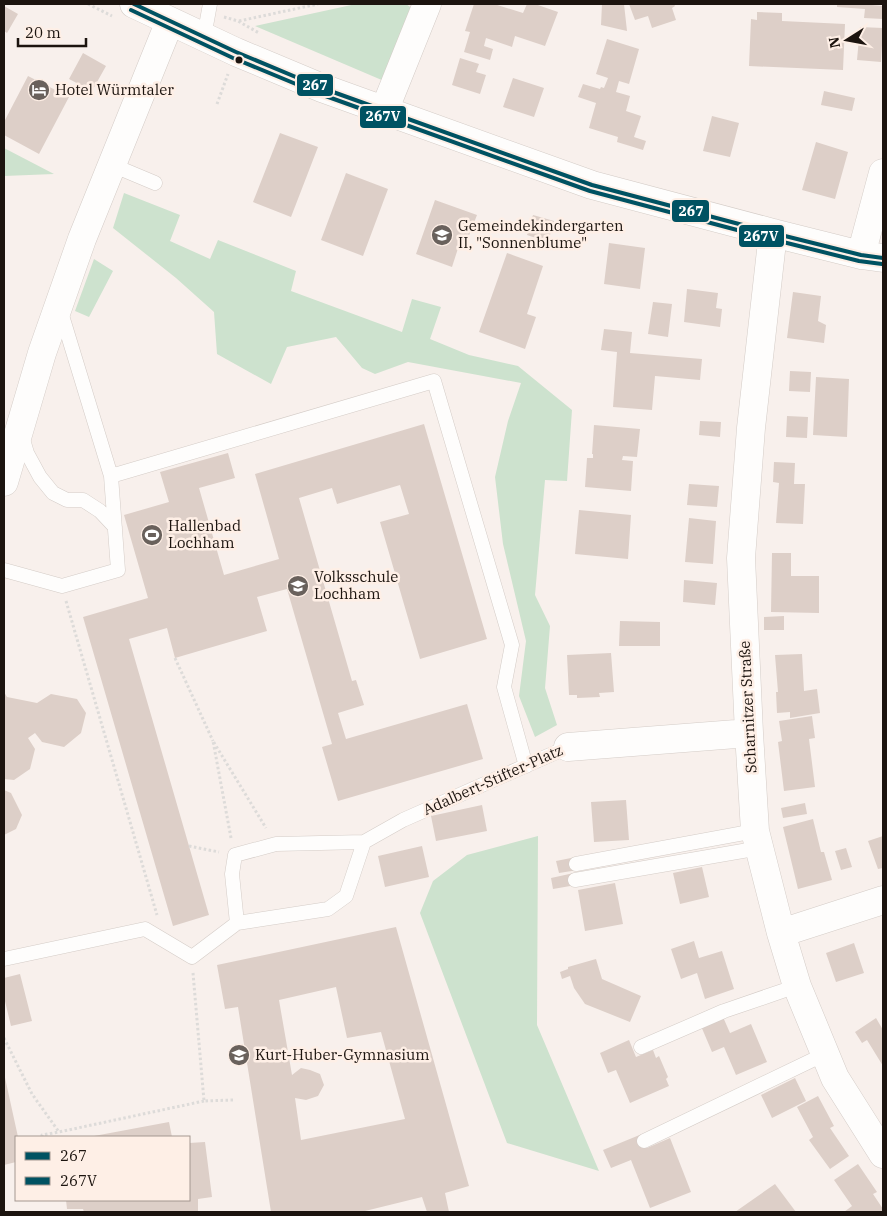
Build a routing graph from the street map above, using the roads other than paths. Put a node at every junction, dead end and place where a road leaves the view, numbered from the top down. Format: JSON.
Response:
{"nodes":[{"id":1,"x":134,"y":4,"type":"edge"},
{"id":2,"x":427,"y":4,"type":"edge"},
{"id":3,"x":208,"y":18,"type":"edge"},
{"id":4,"x":170,"y":21,"type":"junction"},
{"id":5,"x":384,"y":111,"type":"junction"},
{"id":6,"x":112,"y":165,"type":"junction"},
{"id":7,"x":883,"y":173,"type":"edge"},
{"id":8,"x":155,"y":183,"type":"dead end"},
{"id":9,"x":772,"y":233,"type":"junction"},
{"id":10,"x":872,"y":257,"type":"edge"},
{"id":11,"x":59,"y":305,"type":"junction"},
{"id":12,"x":20,"y":428,"type":"junction"},
{"id":13,"x":111,"y":476,"type":"junction"},
{"id":14,"x":4,"y":482,"type":"edge"},
{"id":15,"x":115,"y":527,"type":"junction"},
{"id":16,"x":4,"y":570,"type":"edge"},
{"id":17,"x":749,"y":734,"type":"junction"},
{"id":18,"x":568,"y":747,"type":"joint"},
{"id":19,"x":526,"y":766,"type":"junction"},
{"id":20,"x":757,"y":839,"type":"junction"},
{"id":21,"x":364,"y":842,"type":"junction"},
{"id":22,"x":576,"y":864,"type":"dead end"},
{"id":23,"x":575,"y":880,"type":"dead end"},
{"id":24,"x":883,"y":900,"type":"edge"},
{"id":25,"x":237,"y":922,"type":"junction"},
{"id":26,"x":782,"y":933,"type":"junction"},
{"id":27,"x":4,"y":959,"type":"edge"},
{"id":28,"x":797,"y":986,"type":"junction"},
{"id":29,"x":641,"y":1047,"type":"dead end"},
{"id":30,"x":825,"y":1054,"type":"junction"},
{"id":31,"x":644,"y":1141,"type":"dead end"},
{"id":32,"x":883,"y":1154,"type":"edge"}],
"edges":[{"from":1,"to":4,"type":"street"},
{"from":2,"to":5,"type":"street"},
{"from":3,"to":4,"type":"street"},
{"from":3,"to":5,"type":"street"},
{"from":4,"to":6,"type":"street"},
{"from":5,"to":9,"type":"street"},
{"from":6,"to":8,"type":"lane"},
{"from":6,"to":11,"type":"street"},
{"from":7,"to":10,"type":"street"},
{"from":9,"to":10,"type":"street"},
{"from":9,"to":17,"type":"street","name":"Scharnitzer Straße"},
{"from":11,"to":12,"type":"street"},
{"from":11,"to":13,"type":"lane"},
{"from":12,"to":14,"type":"street"},
{"from":12,"to":15,"type":"lane"},
{"from":13,"to":15,"type":"lane"},
{"from":13,"to":19,"type":"lane"},
{"from":15,"to":16,"type":"lane"},
{"from":17,"to":18,"type":"street","name":"Adalbert-Stifter-Platz"},
{"from":17,"to":20,"type":"street","name":"Scharnitzer Straße"},
{"from":18,"to":19,"type":"lane","name":"Adalbert-Stifter-Platz"},
{"from":19,"to":21,"type":"lane","name":"Adalbert-Stifter-Platz"},
{"from":20,"to":22,"type":"lane"},
{"from":20,"to":23,"type":"lane"},
{"from":20,"to":26,"type":"street","name":"Scharnitzer Straße"},
{"from":21,"to":25,"type":"lane"},
{"from":21,"to":25,"type":"lane","name":"Adalbert-Stifter-Platz"},
{"from":24,"to":26,"type":"street"},
{"from":25,"to":27,"type":"lane"},
{"from":26,"to":28,"type":"street","name":"Scharnitzer Straße"},
{"from":28,"to":29,"type":"lane"},
{"from":28,"to":30,"type":"street","name":"Scharnitzer Straße"},
{"from":30,"to":31,"type":"lane"},
{"from":30,"to":32,"type":"street","name":"Scharnitzer Straße"}]}
